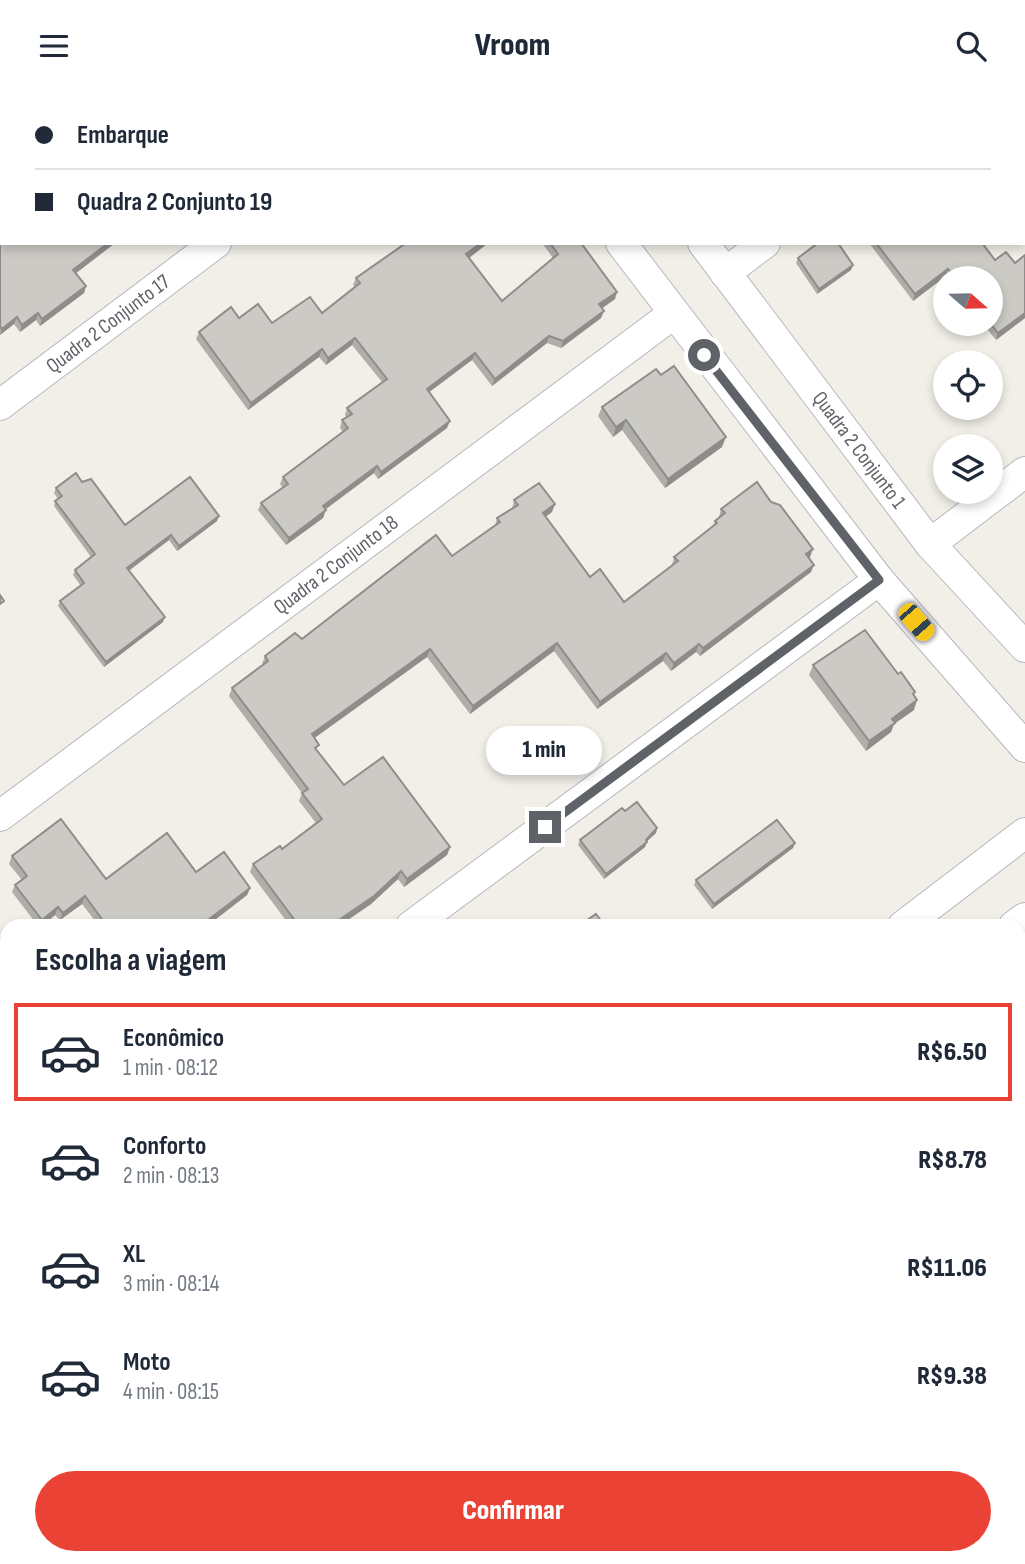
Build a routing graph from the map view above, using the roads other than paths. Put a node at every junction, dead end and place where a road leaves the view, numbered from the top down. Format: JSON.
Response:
{"nodes":[{"id":1,"x":213,"y":245,"type":"edge"},
{"id":2,"x":622,"y":245,"type":"edge"},
{"id":3,"x":705,"y":245,"type":"edge"},
{"id":4,"x":762,"y":245,"type":"edge"},
{"id":5,"x":726,"y":273,"type":"junction"},
{"id":6,"x":673,"y":314,"type":"junction"},
{"id":7,"x":0,"y":405,"type":"edge"},
{"id":8,"x":1025,"y":472,"type":"edge"},
{"id":9,"x":930,"y":544,"type":"junction"},
{"id":10,"x":879,"y":580,"type":"junction"},
{"id":11,"x":1025,"y":647,"type":"edge"},
{"id":12,"x":1025,"y":747,"type":"edge"},
{"id":13,"x":0,"y":816,"type":"edge"},
{"id":14,"x":1025,"y":833,"type":"edge"},
{"id":15,"x":420,"y":919,"type":"edge"},
{"id":16,"x":912,"y":919,"type":"edge"}],
"edges":[{"from":1,"to":7,"type":"street","name":"Quadra 2 Conjunto 17"},
{"from":2,"to":6,"type":"street"},
{"from":3,"to":5,"type":"street","name":"Quadra 2 Conjunto 1"},
{"from":4,"to":5,"type":"street"},
{"from":5,"to":9,"type":"street","name":"Quadra 2 Conjunto 1"},
{"from":6,"to":10,"type":"street"},
{"from":6,"to":13,"type":"street","name":"Quadra 2 Conjunto 18"},
{"from":8,"to":9,"type":"street"},
{"from":9,"to":11,"type":"street","name":"Quadra 2 Conjunto 1"},
{"from":10,"to":12,"type":"street"},
{"from":10,"to":15,"type":"street"},
{"from":14,"to":16,"type":"street"}]}
